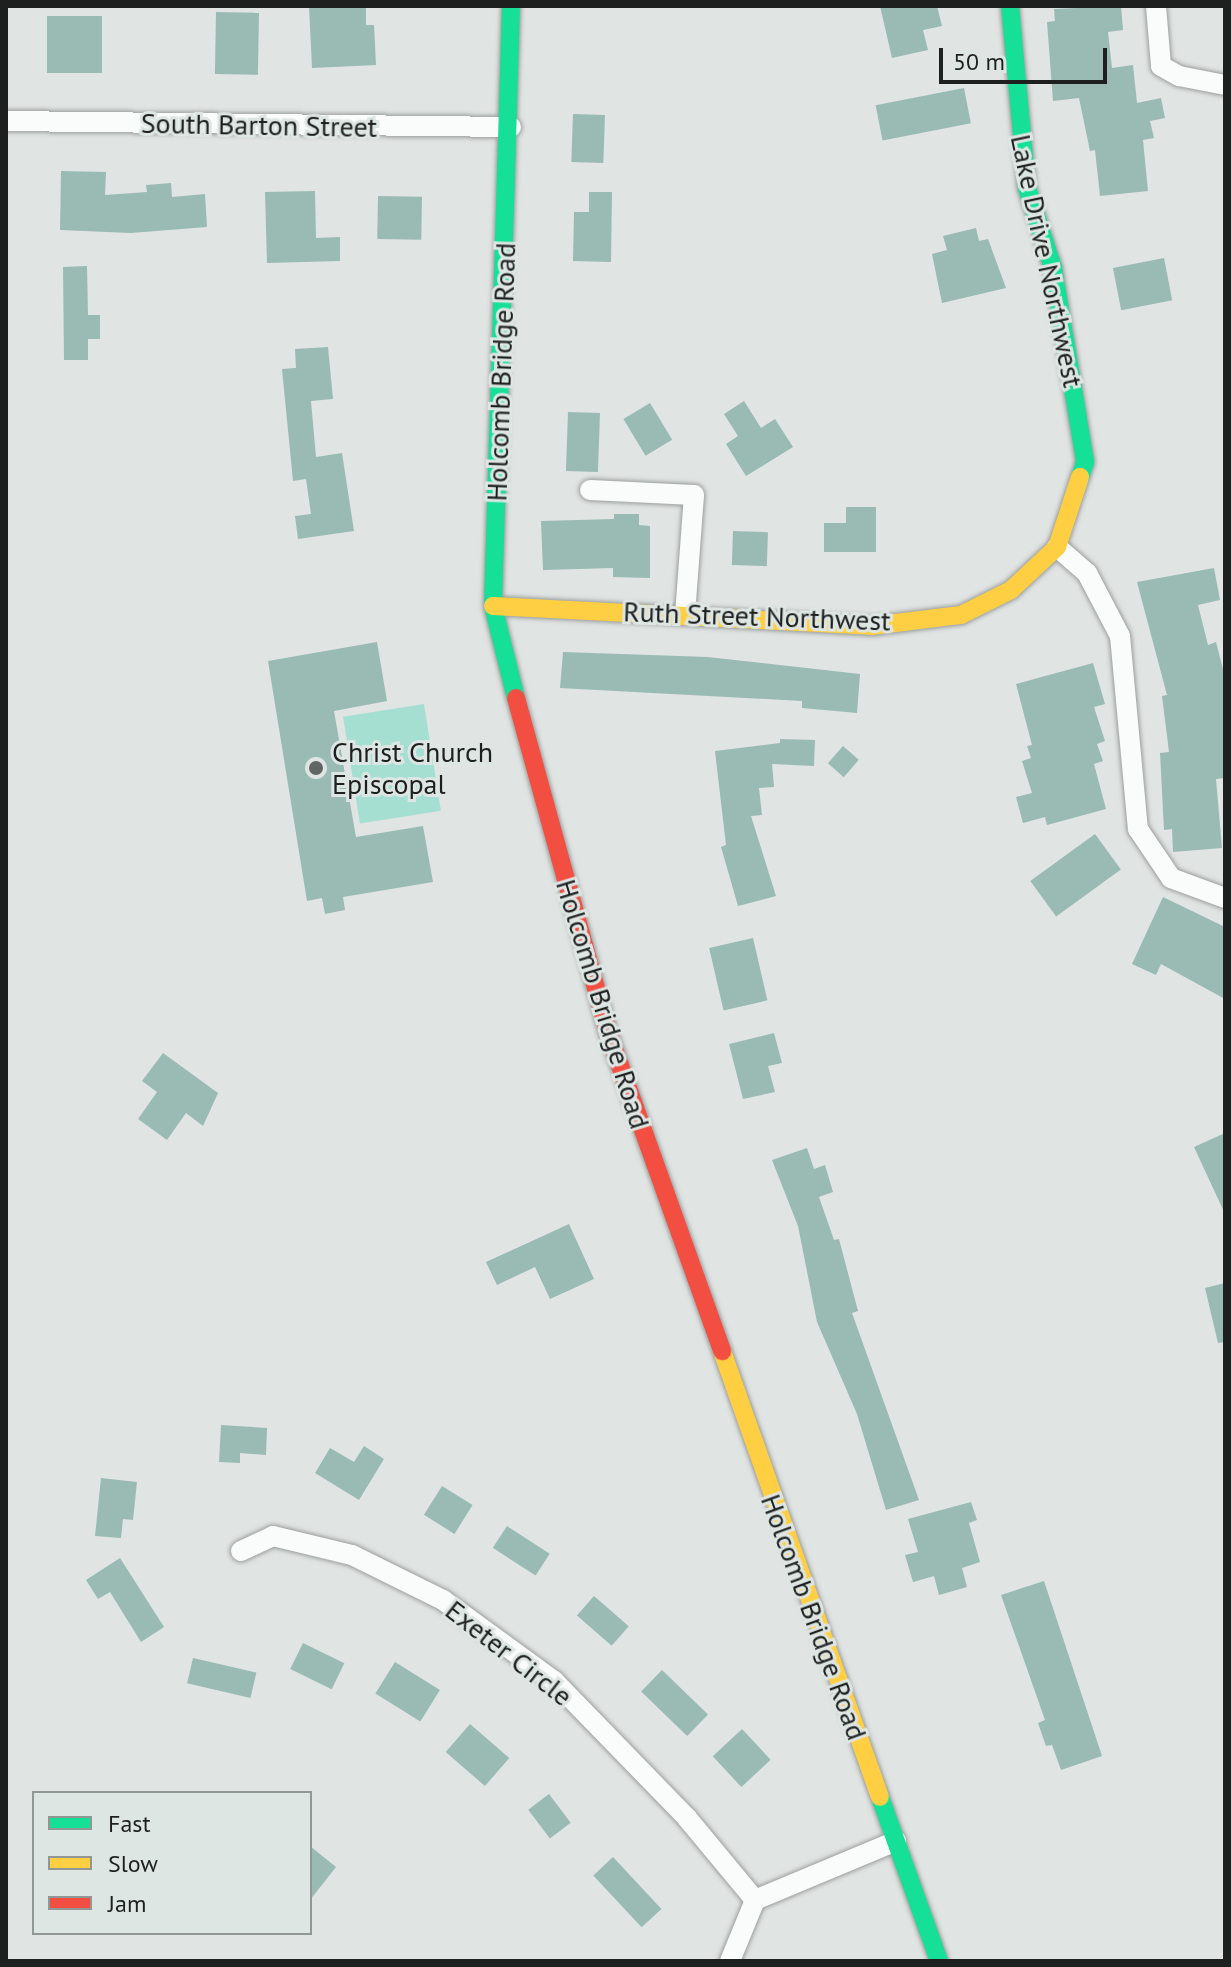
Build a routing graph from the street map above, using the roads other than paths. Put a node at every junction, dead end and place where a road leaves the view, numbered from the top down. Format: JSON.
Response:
{"nodes":[{"id":1,"x":511,"y":6,"type":"edge"},
{"id":2,"x":1010,"y":6,"type":"edge"},
{"id":3,"x":1156,"y":6,"type":"edge"},
{"id":4,"x":1225,"y":85,"type":"edge"},
{"id":5,"x":6,"y":121,"type":"edge"},
{"id":6,"x":511,"y":127,"type":"junction"},
{"id":7,"x":590,"y":490,"type":"dead end"},
{"id":8,"x":1068,"y":512,"type":"joint"},
{"id":9,"x":1057,"y":547,"type":"junction"},
{"id":10,"x":493,"y":606,"type":"junction"},
{"id":11,"x":685,"y":615,"type":"junction"},
{"id":12,"x":1225,"y":898,"type":"edge"},
{"id":13,"x":241,"y":1551,"type":"dead end"},
{"id":14,"x":896,"y":1841,"type":"junction"},
{"id":15,"x":755,"y":1900,"type":"junction"},
{"id":16,"x":730,"y":1961,"type":"edge"},
{"id":17,"x":939,"y":1961,"type":"edge"}],
"edges":[{"from":1,"to":6,"type":"street","name":"Holcomb Bridge Road"},
{"from":2,"to":8,"type":"street","name":"Lake Drive Northwest"},
{"from":3,"to":4,"type":"street"},
{"from":5,"to":6,"type":"street","name":"South Barton Street"},
{"from":6,"to":10,"type":"street","name":"Holcomb Bridge Road"},
{"from":7,"to":11,"type":"street"},
{"from":8,"to":9,"type":"street","name":"Ruth Street Northwest"},
{"from":9,"to":11,"type":"street","name":"Ruth Street Northwest"},
{"from":9,"to":12,"type":"street"},
{"from":10,"to":11,"type":"street","name":"Ruth Street Northwest"},
{"from":10,"to":14,"type":"street","name":"Holcomb Bridge Road"},
{"from":13,"to":15,"type":"street","name":"Exeter Circle"},
{"from":14,"to":15,"type":"street"},
{"from":14,"to":17,"type":"street","name":"Holcomb Bridge Road"},
{"from":15,"to":16,"type":"street"}]}
